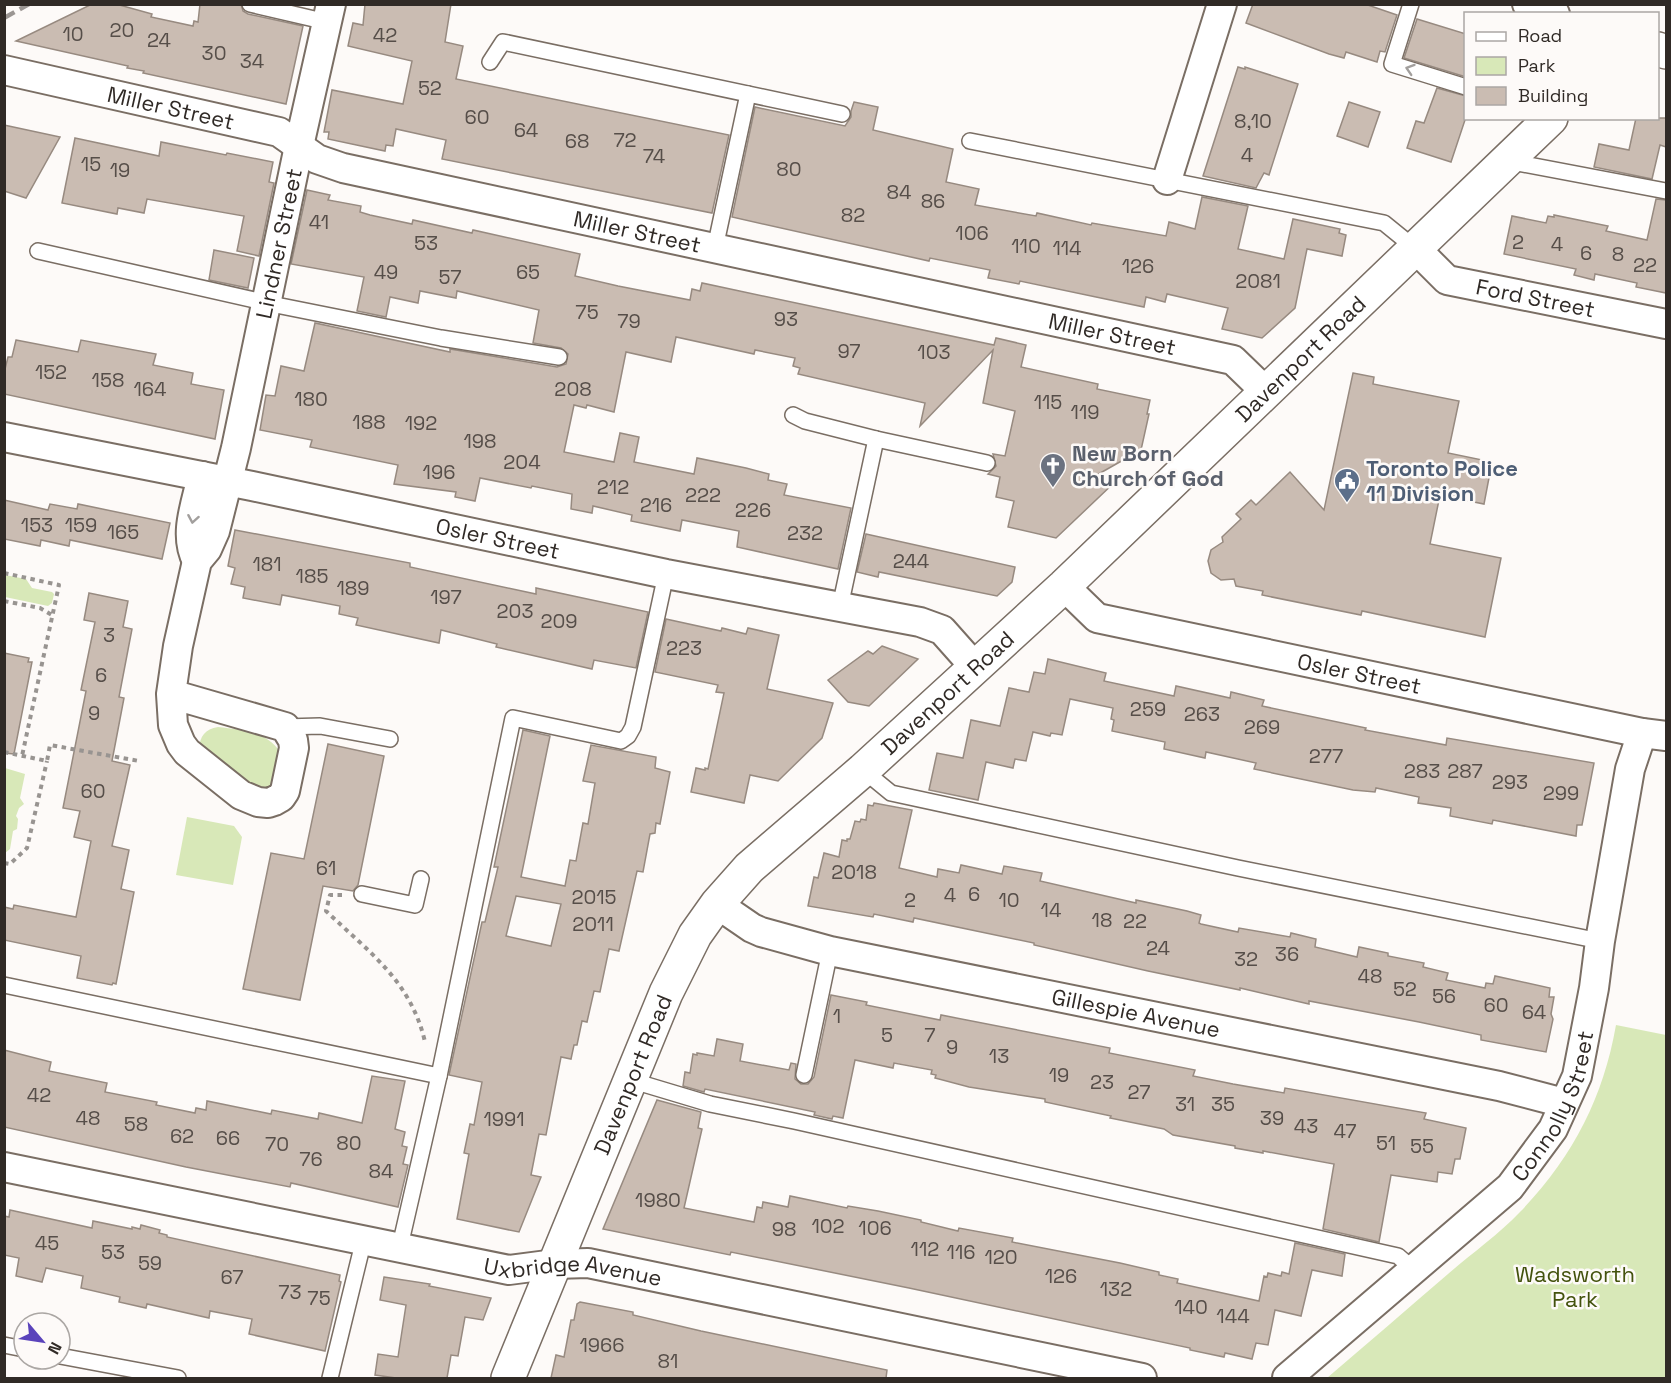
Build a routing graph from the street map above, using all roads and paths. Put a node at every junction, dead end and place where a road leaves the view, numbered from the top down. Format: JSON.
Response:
{"nodes":[{"id":1,"x":250,"y":4,"type":"edge"},
{"id":2,"x":1222,"y":4,"type":"edge"},
{"id":3,"x":1412,"y":4,"type":"edge"},
{"id":4,"x":1527,"y":4,"type":"edge"},
{"id":5,"x":1549,"y":12,"type":"edge"},
{"id":6,"x":329,"y":13,"type":"edge"},
{"id":7,"x":490,"y":62,"type":"dead end"},
{"id":8,"x":4,"y":70,"type":"edge"},
{"id":9,"x":1464,"y":86,"type":"edge"},
{"id":10,"x":747,"y":94,"type":"junction"},
{"id":11,"x":842,"y":114,"type":"dead end"},
{"id":12,"x":1549,"y":120,"type":"edge"},
{"id":13,"x":970,"y":141,"type":"dead end"},
{"id":14,"x":299,"y":146,"type":"junction"},
{"id":15,"x":1507,"y":161,"type":"junction"},
{"id":16,"x":1167,"y":180,"type":"junction"},
{"id":17,"x":1666,"y":191,"type":"edge"},
{"id":18,"x":715,"y":248,"type":"junction"},
{"id":19,"x":1416,"y":249,"type":"junction"},
{"id":20,"x":38,"y":251,"type":"dead end"},
{"id":21,"x":266,"y":303,"type":"junction"},
{"id":22,"x":1666,"y":324,"type":"edge"},
{"id":23,"x":559,"y":357,"type":"dead end"},
{"id":24,"x":1266,"y":392,"type":"junction"},
{"id":25,"x":794,"y":415,"type":"dead end"},
{"id":26,"x":4,"y":437,"type":"edge"},
{"id":27,"x":876,"y":439,"type":"junction"},
{"id":28,"x":987,"y":463,"type":"dead end"},
{"id":29,"x":214,"y":478,"type":"junction"},
{"id":30,"x":4,"y":573,"type":"edge"},
{"id":31,"x":666,"y":574,"type":"junction"},
{"id":32,"x":1064,"y":586,"type":"junction"},
{"id":33,"x":4,"y":601,"type":"edge"},
{"id":34,"x":840,"y":607,"type":"junction"},
{"id":35,"x":52,"y":615,"type":"junction"},
{"id":36,"x":974,"y":666,"type":"junction"},
{"id":37,"x":171,"y":694,"type":"junction"},
{"id":38,"x":285,"y":727,"type":"junction"},
{"id":39,"x":1654,"y":734,"type":"edge"},
{"id":40,"x":390,"y":739,"type":"dead end"},
{"id":41,"x":4,"y":752,"type":"edge"},
{"id":42,"x":22,"y":756,"type":"junction"},
{"id":43,"x":47,"y":761,"type":"junction"},
{"id":44,"x":139,"y":761,"type":"dead end"},
{"id":45,"x":863,"y":770,"type":"junction"},
{"id":46,"x":4,"y":863,"type":"edge"},
{"id":47,"x":421,"y":879,"type":"dead end"},
{"id":48,"x":363,"y":894,"type":"joint"},
{"id":49,"x":717,"y":904,"type":"junction"},
{"id":50,"x":1600,"y":941,"type":"junction"},
{"id":51,"x":830,"y":951,"type":"junction"},
{"id":52,"x":4,"y":985,"type":"edge"},
{"id":53,"x":804,"y":1075,"type":"dead end"},
{"id":54,"x":440,"y":1076,"type":"junction"},
{"id":55,"x":630,"y":1080,"type":"junction"},
{"id":56,"x":1564,"y":1103,"type":"junction"},
{"id":57,"x":4,"y":1167,"type":"edge"},
{"id":58,"x":363,"y":1239,"type":"junction"},
{"id":59,"x":400,"y":1246,"type":"junction"},
{"id":60,"x":555,"y":1264,"type":"junction"},
{"id":61,"x":1414,"y":1270,"type":"junction"},
{"id":62,"x":72,"y":1358,"type":"edge"},
{"id":63,"x":178,"y":1378,"type":"edge"},
{"id":64,"x":330,"y":1378,"type":"edge"},
{"id":65,"x":508,"y":1378,"type":"edge"},
{"id":66,"x":1142,"y":1378,"type":"edge"},
{"id":67,"x":1287,"y":1378,"type":"edge"}],
"edges":[{"from":1,"to":6,"type":"lane"},
{"from":2,"to":16,"type":"street"},
{"from":9,"to":3,"type":"lane","one_way":true},
{"from":4,"to":5,"type":"street"},
{"from":6,"to":14,"type":"street","name":"Lindner Street"},
{"from":7,"to":10,"type":"lane"},
{"from":8,"to":14,"type":"street","name":"Miller Street"},
{"from":10,"to":11,"type":"lane"},
{"from":10,"to":18,"type":"lane"},
{"from":12,"to":15,"type":"street","name":"Davenport Road"},
{"from":13,"to":16,"type":"lane"},
{"from":14,"to":18,"type":"street","name":"Miller Street"},
{"from":14,"to":21,"type":"street","name":"Lindner Street"},
{"from":15,"to":17,"type":"lane"},
{"from":15,"to":19,"type":"street","name":"Davenport Road"},
{"from":16,"to":19,"type":"lane"},
{"from":18,"to":24,"type":"street","name":"Miller Street"},
{"from":19,"to":22,"type":"street","name":"Ford Street"},
{"from":19,"to":24,"type":"street","name":"Davenport Road"},
{"from":20,"to":21,"type":"lane"},
{"from":21,"to":23,"type":"lane"},
{"from":21,"to":29,"type":"street","name":"Lindner Street"},
{"from":24,"to":32,"type":"street","name":"Davenport Road"},
{"from":25,"to":27,"type":"lane"},
{"from":26,"to":29,"type":"street","name":"Osler Street"},
{"from":27,"to":28,"type":"lane"},
{"from":27,"to":34,"type":"lane"},
{"from":29,"to":31,"type":"street","name":"Osler Street"},
{"from":29,"to":37,"type":"street","name":"Lindner Street"},
{"from":30,"to":35,"type":"path"},
{"from":31,"to":34,"type":"street","name":"Osler Street"},
{"from":31,"to":54,"type":"lane"},
{"from":32,"to":36,"type":"street","name":"Davenport Road"},
{"from":32,"to":39,"type":"street","name":"Osler Street"},
{"from":33,"to":35,"type":"path"},
{"from":34,"to":36,"type":"street","name":"Osler Street"},
{"from":35,"to":42,"type":"path"},
{"from":36,"to":45,"type":"street","name":"Davenport Road"},
{"from":37,"to":38,"type":"street"},
{"from":37,"to":38,"type":"street","name":"Lindner Street"},
{"from":38,"to":40,"type":"lane"},
{"from":39,"to":50,"type":"street","name":"Connolly Street"},
{"from":41,"to":42,"type":"path"},
{"from":42,"to":43,"type":"path"},
{"from":43,"to":44,"type":"path"},
{"from":43,"to":46,"type":"path"},
{"from":45,"to":49,"type":"street","name":"Davenport Road"},
{"from":45,"to":50,"type":"lane"},
{"from":47,"to":48,"type":"lane"},
{"from":48,"to":54,"type":"path"},
{"from":49,"to":51,"type":"street","name":"Gillespie Avenue"},
{"from":49,"to":55,"type":"street","name":"Davenport Road"},
{"from":50,"to":56,"type":"street","name":"Connolly Street"},
{"from":51,"to":53,"type":"lane"},
{"from":51,"to":56,"type":"street","name":"Gillespie Avenue"},
{"from":52,"to":54,"type":"lane"},
{"from":54,"to":59,"type":"lane"},
{"from":55,"to":60,"type":"street","name":"Davenport Road"},
{"from":55,"to":61,"type":"lane"},
{"from":56,"to":61,"type":"street","name":"Connolly Street"},
{"from":57,"to":58,"type":"street","name":"Uxbridge Avenue"},
{"from":58,"to":59,"type":"street","name":"Uxbridge Avenue"},
{"from":58,"to":64,"type":"lane"},
{"from":59,"to":60,"type":"street","name":"Uxbridge Avenue"},
{"from":60,"to":65,"type":"street","name":"Davenport Road"},
{"from":60,"to":66,"type":"street","name":"Uxbridge Avenue"},
{"from":61,"to":67,"type":"street","name":"Connolly Street"},
{"from":62,"to":63,"type":"lane"}]}
